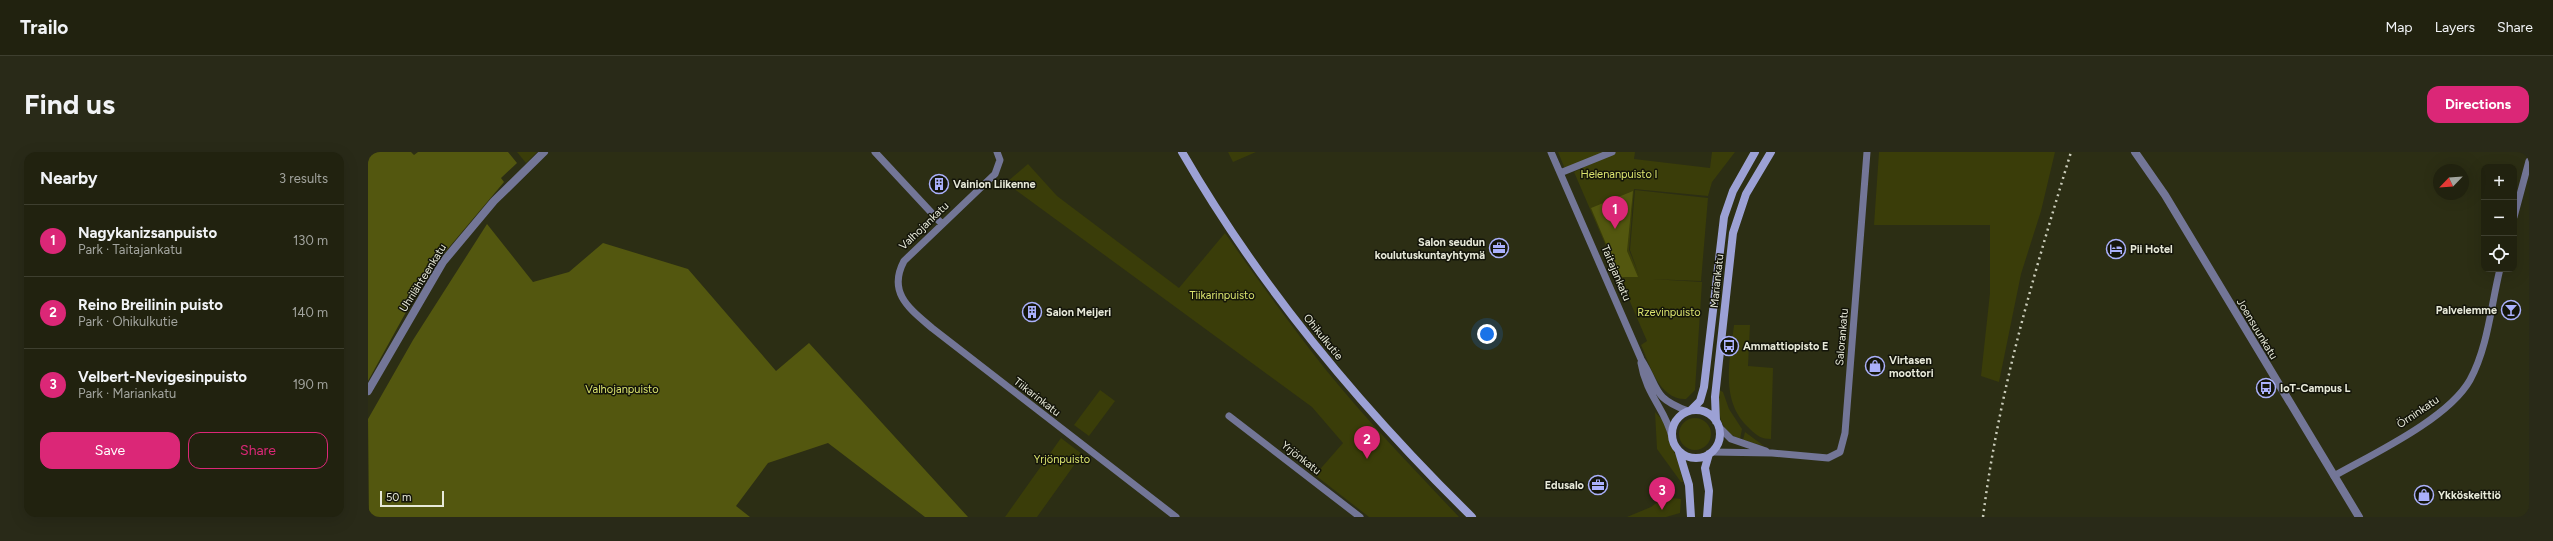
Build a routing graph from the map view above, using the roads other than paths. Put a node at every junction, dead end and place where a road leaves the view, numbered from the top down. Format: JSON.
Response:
{"nodes":[{"id":1,"x":544,"y":152,"type":"edge"},
{"id":2,"x":875,"y":152,"type":"edge"},
{"id":3,"x":997,"y":152,"type":"edge"},
{"id":4,"x":1182,"y":152,"type":"edge"},
{"id":5,"x":1551,"y":152,"type":"edge"},
{"id":6,"x":1612,"y":152,"type":"edge"},
{"id":7,"x":1756,"y":152,"type":"edge"},
{"id":8,"x":1771,"y":152,"type":"edge"},
{"id":9,"x":1867,"y":152,"type":"edge"},
{"id":10,"x":2135,"y":152,"type":"edge"},
{"id":11,"x":2529,"y":161,"type":"edge"},
{"id":12,"x":1560,"y":173,"type":"junction"},
{"id":13,"x":2517,"y":206,"type":"edge"},
{"id":14,"x":942,"y":224,"type":"junction"},
{"id":15,"x":2499,"y":272,"type":"edge"},
{"id":16,"x":898,"y":283,"type":"joint"},
{"id":17,"x":1641,"y":359,"type":"junction"},
{"id":18,"x":368,"y":391,"type":"edge"},
{"id":19,"x":1690,"y":411,"type":"junction"},
{"id":20,"x":1229,"y":416,"type":"dead end"},
{"id":21,"x":1717,"y":424,"type":"junction"},
{"id":22,"x":1672,"y":437,"type":"junction"},
{"id":23,"x":1679,"y":452,"type":"junction"},
{"id":24,"x":1711,"y":453,"type":"junction"},
{"id":25,"x":1772,"y":453,"type":"junction"},
{"id":26,"x":2334,"y":476,"type":"junction"},
{"id":27,"x":1176,"y":517,"type":"edge"},
{"id":28,"x":1360,"y":517,"type":"edge"},
{"id":29,"x":1472,"y":517,"type":"edge"},
{"id":30,"x":1691,"y":517,"type":"edge"},
{"id":31,"x":1707,"y":517,"type":"edge"},
{"id":32,"x":2359,"y":517,"type":"edge"}],
"edges":[{"from":1,"to":18,"type":"street","name":"Uhrilähteenkatu"},
{"from":2,"to":14,"type":"street"},
{"from":3,"to":14,"type":"street","name":"Valhojankatu"},
{"from":4,"to":29,"type":"main road","name":"Ohikulkutie"},
{"from":5,"to":12,"type":"street","name":"Taitajankatu"},
{"from":6,"to":12,"type":"street"},
{"from":7,"to":19,"type":"main road","name":"Mariankatu"},
{"from":8,"to":21,"type":"main road","name":"Mariankatu"},
{"from":9,"to":25,"type":"street","name":"Salorankatu"},
{"from":10,"to":26,"type":"street","name":"Joensuunkatu"},
{"from":11,"to":13,"type":"street"},
{"from":12,"to":17,"type":"street","name":"Taitajankatu"},
{"from":14,"to":16,"type":"street","name":"Valhojankatu"},
{"from":15,"to":26,"type":"street","name":"Örninkatu"},
{"from":16,"to":27,"type":"street","name":"Tiikarinkatu"},
{"from":17,"to":19,"type":"street","name":"Taitajankatu"},
{"from":17,"to":22,"type":"street","name":"Taitajankatu"},
{"from":19,"to":21,"type":"main road"},
{"from":19,"to":22,"type":"main road"},
{"from":20,"to":28,"type":"street","name":"Yrjönkatu"},
{"from":21,"to":24,"type":"main road"},
{"from":21,"to":25,"type":"street","name":"Salorankatu"},
{"from":22,"to":23,"type":"main road"},
{"from":23,"to":24,"type":"main road"},
{"from":23,"to":30,"type":"main road"},
{"from":24,"to":25,"type":"street","name":"Salorankatu"},
{"from":24,"to":31,"type":"main road"},
{"from":26,"to":32,"type":"street","name":"Joensuunkatu"}]}
